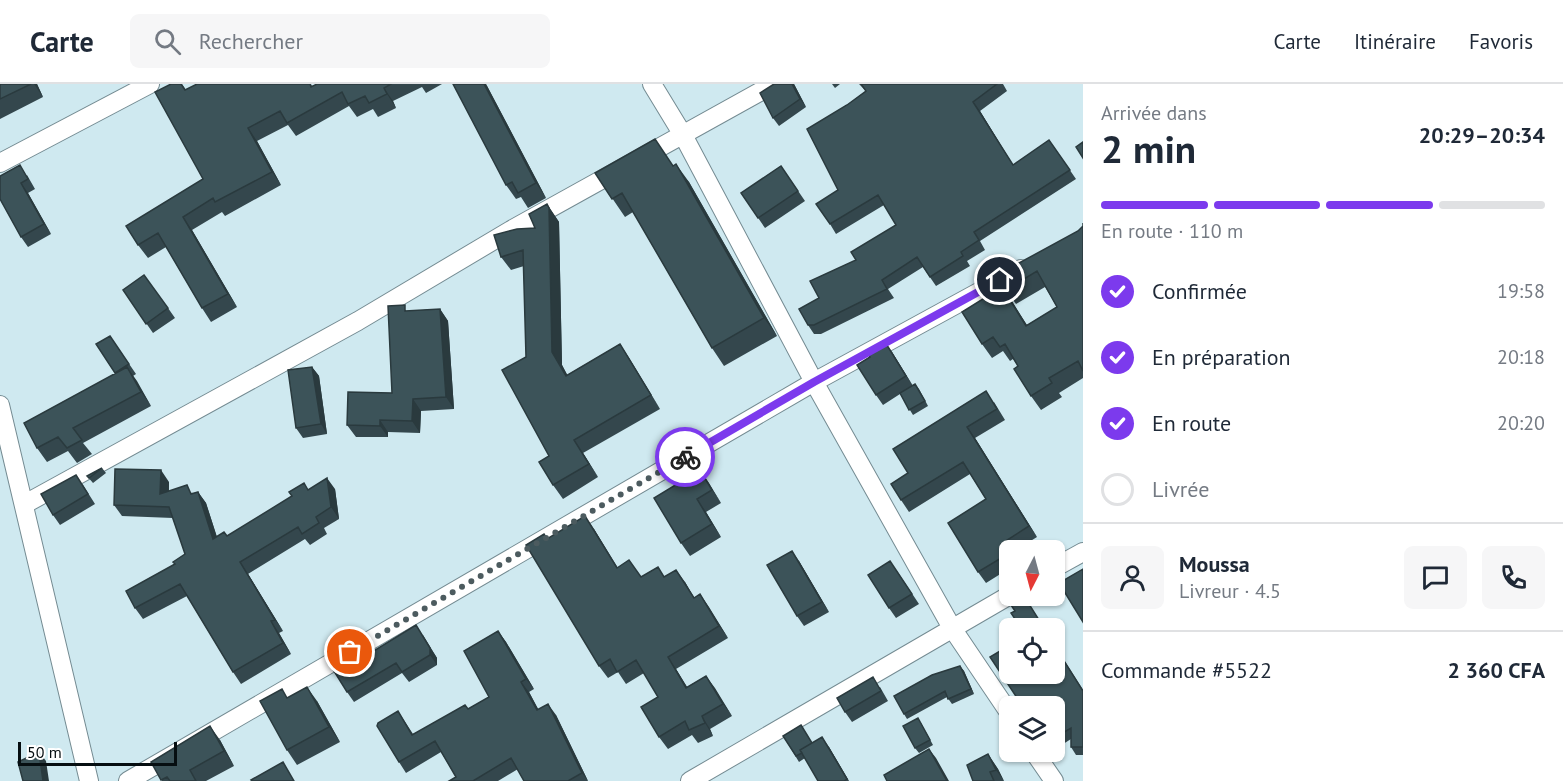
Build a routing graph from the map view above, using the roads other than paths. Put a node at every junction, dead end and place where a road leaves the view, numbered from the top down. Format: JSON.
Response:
{"nodes":[{"id":1,"x":150,"y":84,"type":"edge"},
{"id":2,"x":652,"y":84,"type":"edge"},
{"id":3,"x":774,"y":84,"type":"edge"},
{"id":4,"x":683,"y":135,"type":"junction"},
{"id":5,"x":0,"y":163,"type":"edge"},
{"id":6,"x":1031,"y":263,"type":"edge"},
{"id":7,"x":814,"y":382,"type":"junction"},
{"id":8,"x":0,"y":405,"type":"edge"},
{"id":9,"x":25,"y":504,"type":"junction"},
{"id":10,"x":1083,"y":552,"type":"edge"},
{"id":11,"x":1065,"y":562,"type":"edge"},
{"id":12,"x":999,"y":600,"type":"edge"},
{"id":13,"x":952,"y":628,"type":"junction"},
{"id":14,"x":999,"y":698,"type":"edge"},
{"id":15,"x":1041,"y":762,"type":"edge"},
{"id":16,"x":89,"y":781,"type":"edge"},
{"id":17,"x":128,"y":781,"type":"edge"},
{"id":18,"x":690,"y":781,"type":"edge"},
{"id":19,"x":1054,"y":781,"type":"edge"}],
"edges":[{"from":1,"to":5,"type":"street"},
{"from":2,"to":4,"type":"street"},
{"from":3,"to":4,"type":"street"},
{"from":4,"to":7,"type":"street"},
{"from":4,"to":9,"type":"street"},
{"from":6,"to":7,"type":"street"},
{"from":7,"to":13,"type":"street"},
{"from":7,"to":17,"type":"street"},
{"from":8,"to":9,"type":"street"},
{"from":9,"to":16,"type":"street"},
{"from":10,"to":11,"type":"street"},
{"from":12,"to":13,"type":"street"},
{"from":13,"to":14,"type":"street"},
{"from":13,"to":18,"type":"street"},
{"from":15,"to":19,"type":"street"}]}
